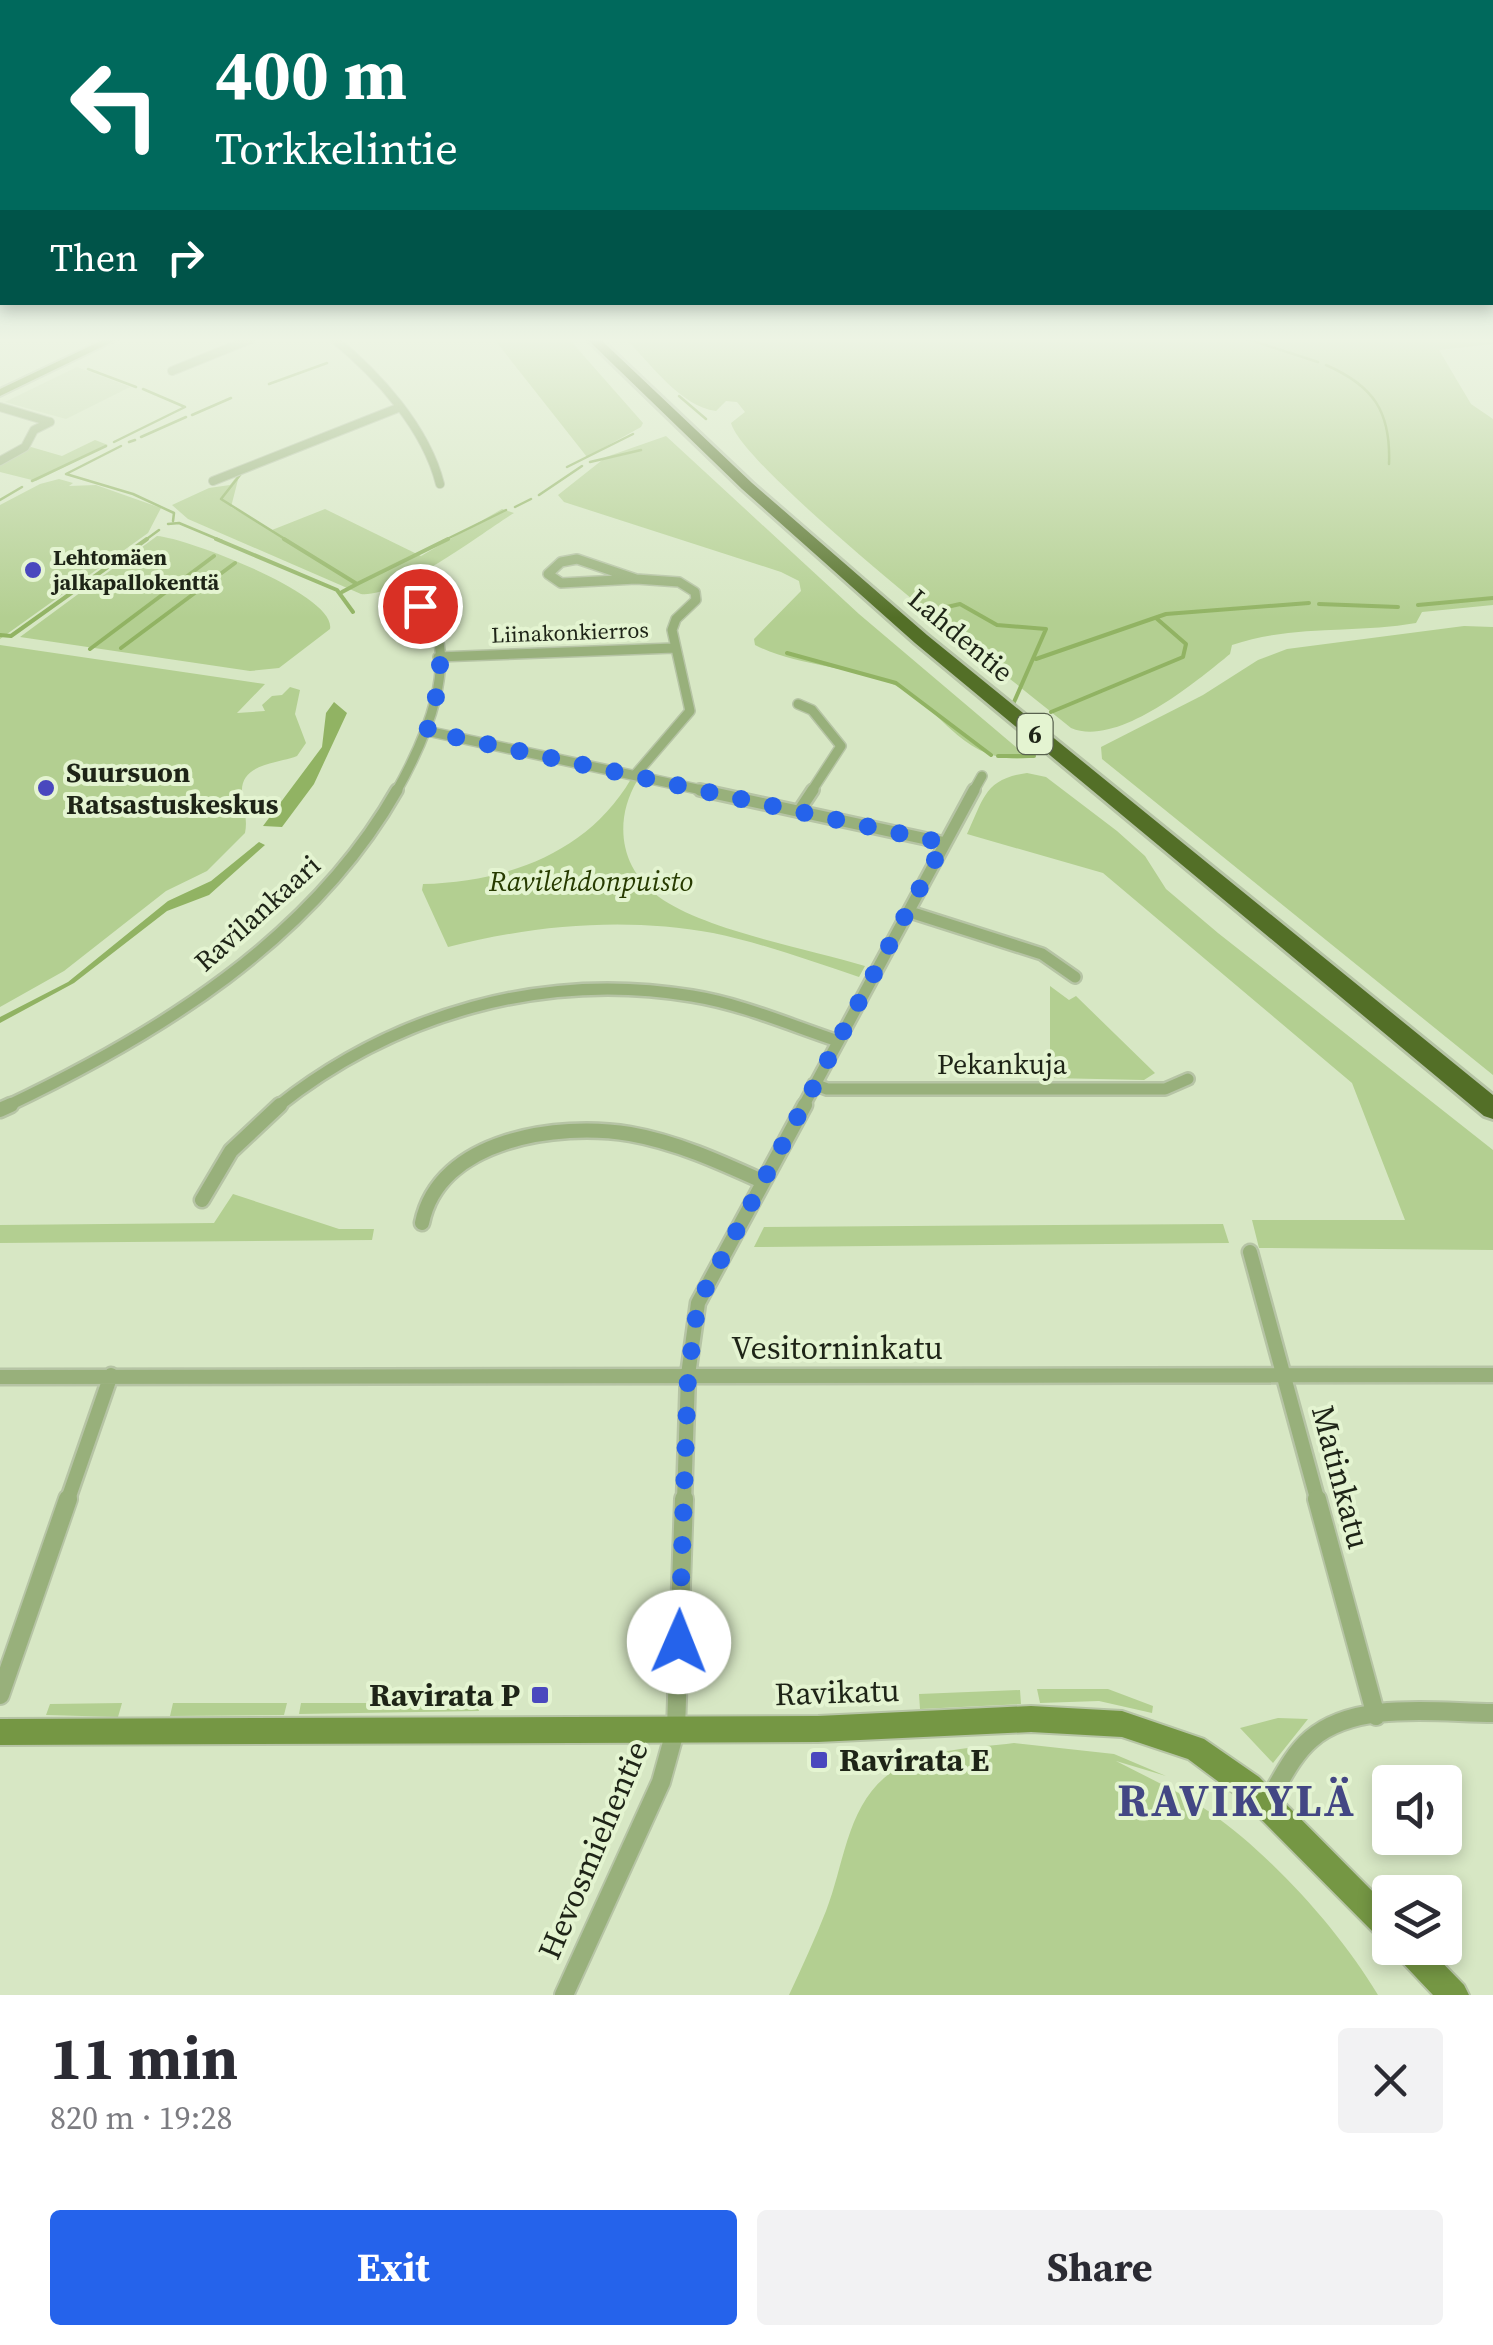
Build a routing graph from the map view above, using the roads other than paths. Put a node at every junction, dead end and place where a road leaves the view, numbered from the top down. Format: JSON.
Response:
{"nodes":[{"id":1,"x":33,"y":432,"type":"edge"},
{"id":2,"x":337,"y":432,"type":"edge"},
{"id":3,"x":414,"y":432,"type":"edge"},
{"id":4,"x":691,"y":432,"type":"edge"},
{"id":5,"x":0,"y":461,"type":"edge"},
{"id":6,"x":213,"y":481,"type":"dead end"},
{"id":7,"x":440,"y":484,"type":"dead end"},
{"id":8,"x":636,"y":580,"type":"junction"},
{"id":9,"x":420,"y":606,"type":"dead end"},
{"id":10,"x":674,"y":648,"type":"junction"},
{"id":11,"x":438,"y":658,"type":"junction"},
{"id":12,"x":798,"y":704,"type":"dead end"},
{"id":13,"x":427,"y":731,"type":"junction"},
{"id":14,"x":636,"y":774,"type":"junction"},
{"id":15,"x":982,"y":776,"type":"dead end"},
{"id":16,"x":798,"y":811,"type":"junction"},
{"id":17,"x":944,"y":843,"type":"junction"},
{"id":18,"x":910,"y":912,"type":"junction"},
{"id":19,"x":1075,"y":977,"type":"dead end"},
{"id":20,"x":838,"y":1041,"type":"junction"},
{"id":21,"x":1188,"y":1079,"type":"dead end"},
{"id":22,"x":814,"y":1084,"type":"junction"},
{"id":23,"x":1493,"y":1108,"type":"edge"},
{"id":24,"x":0,"y":1110,"type":"edge"},
{"id":25,"x":762,"y":1181,"type":"junction"},
{"id":26,"x":202,"y":1200,"type":"dead end"},
{"id":27,"x":422,"y":1224,"type":"dead end"},
{"id":28,"x":1250,"y":1252,"type":"dead end"},
{"id":29,"x":688,"y":1375,"type":"junction"},
{"id":30,"x":1493,"y":1375,"type":"edge"},
{"id":31,"x":111,"y":1376,"type":"junction"},
{"id":32,"x":0,"y":1377,"type":"edge"},
{"id":33,"x":1286,"y":1377,"type":"junction"},
{"id":34,"x":0,"y":1695,"type":"edge"},
{"id":35,"x":1493,"y":1714,"type":"edge"},
{"id":36,"x":1376,"y":1716,"type":"junction"},
{"id":37,"x":676,"y":1728,"type":"junction"},
{"id":38,"x":0,"y":1732,"type":"edge"},
{"id":39,"x":1267,"y":1804,"type":"junction"},
{"id":40,"x":1372,"y":1911,"type":"edge"},
{"id":41,"x":1425,"y":1965,"type":"edge"},
{"id":42,"x":564,"y":1995,"type":"edge"},
{"id":43,"x":1454,"y":1995,"type":"edge"}],
"edges":[{"from":1,"to":5,"type":"street"},
{"from":2,"to":6,"type":"street"},
{"from":3,"to":7,"type":"street"},
{"from":4,"to":23,"type":"highway","name":"Lahdentie","number":"6"},
{"from":8,"to":8,"type":"street"},
{"from":8,"to":10,"type":"street"},
{"from":9,"to":11,"type":"street","name":"Ravilankaari"},
{"from":10,"to":11,"type":"street","name":"Liinakonkierros"},
{"from":10,"to":14,"type":"street","name":"Liinakonkierros"},
{"from":11,"to":13,"type":"street","name":"Ravilankaari"},
{"from":12,"to":16,"type":"street"},
{"from":13,"to":14,"type":"street"},
{"from":13,"to":24,"type":"street","name":"Ravilankaari"},
{"from":14,"to":16,"type":"street"},
{"from":15,"to":17,"type":"street","name":"Hevosmiehentie"},
{"from":16,"to":17,"type":"street"},
{"from":17,"to":18,"type":"street","name":"Hevosmiehentie"},
{"from":18,"to":19,"type":"street"},
{"from":18,"to":20,"type":"street","name":"Hevosmiehentie"},
{"from":20,"to":22,"type":"street","name":"Hevosmiehentie"},
{"from":20,"to":26,"type":"street"},
{"from":21,"to":22,"type":"street","name":"Pekankuja"},
{"from":22,"to":25,"type":"street","name":"Hevosmiehentie"},
{"from":25,"to":27,"type":"street"},
{"from":25,"to":29,"type":"street","name":"Hevosmiehentie"},
{"from":28,"to":33,"type":"street","name":"Matinkatu"},
{"from":29,"to":31,"type":"street","name":"Vesitorninkatu"},
{"from":29,"to":33,"type":"street","name":"Vesitorninkatu"},
{"from":29,"to":37,"type":"street","name":"Hevosmiehentie"},
{"from":30,"to":33,"type":"street","name":"Vesitorninkatu"},
{"from":31,"to":32,"type":"street","name":"Vesitorninkatu"},
{"from":31,"to":34,"type":"street"},
{"from":33,"to":36,"type":"street","name":"Matinkatu"},
{"from":35,"to":36,"type":"street"},
{"from":36,"to":39,"type":"street"},
{"from":37,"to":38,"type":"street","name":"Ravikatu"},
{"from":37,"to":39,"type":"street","name":"Ravikatu"},
{"from":37,"to":42,"type":"street","name":"Hevosmiehentie"},
{"from":39,"to":40,"type":"street","name":"Ravikatu"},
{"from":41,"to":43,"type":"street"}]}
